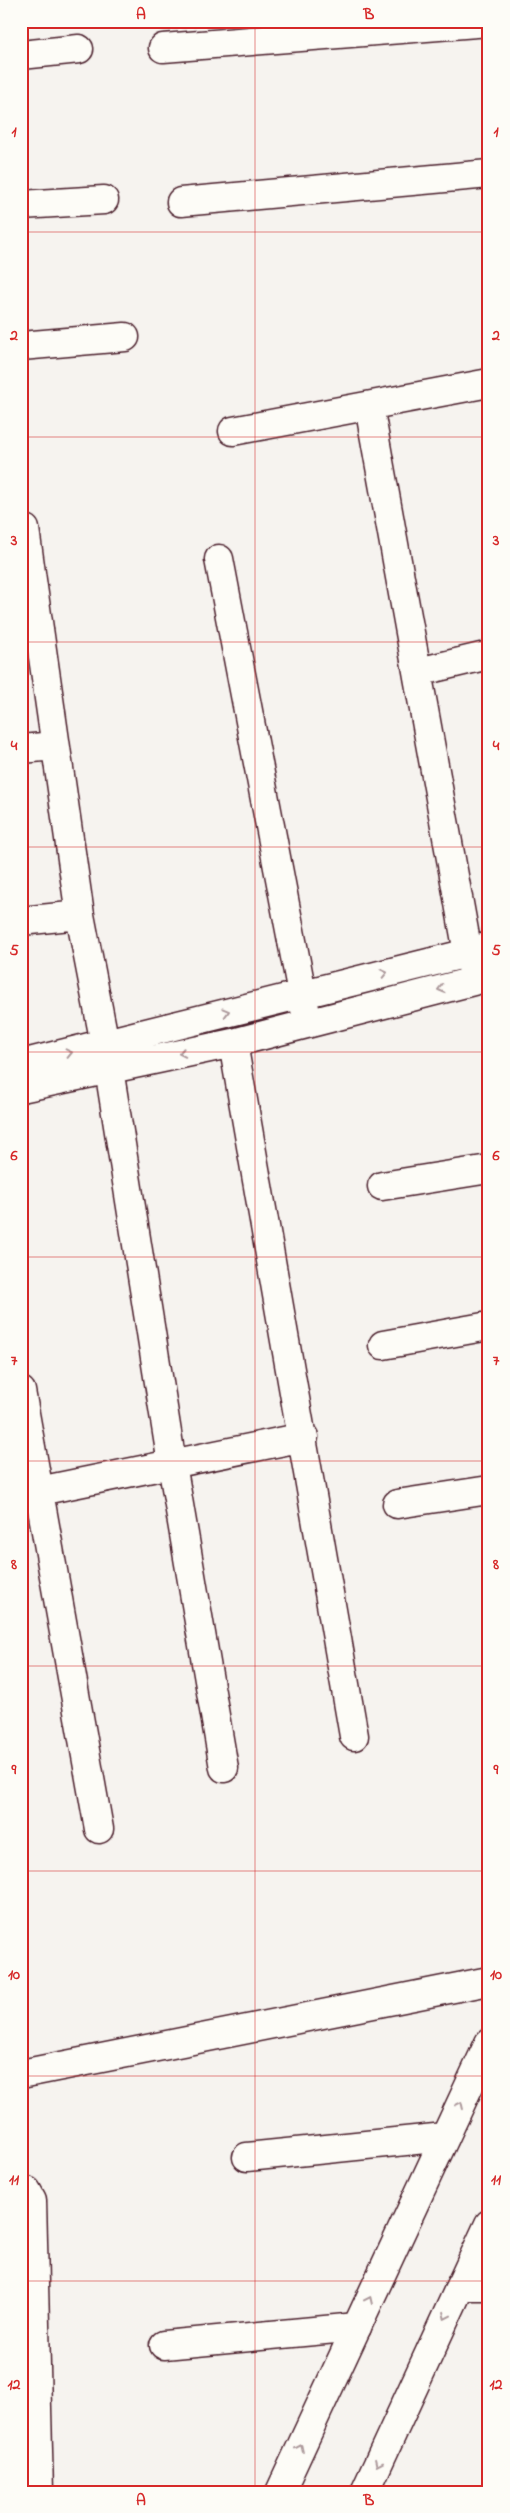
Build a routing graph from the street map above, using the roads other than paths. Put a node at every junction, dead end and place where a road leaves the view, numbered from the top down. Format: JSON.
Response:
{"nodes":[{"id":1,"x":489,"y":22,"type":"edge"},
{"id":2,"x":80,"y":48,"type":"dead end"},
{"id":3,"x":164,"y":48,"type":"dead end"},
{"id":4,"x":21,"y":55,"type":"edge"},
{"id":5,"x":489,"y":174,"type":"edge"},
{"id":6,"x":104,"y":200,"type":"dead end"},
{"id":7,"x":181,"y":202,"type":"dead end"},
{"id":8,"x":21,"y":205,"type":"edge"},
{"id":9,"x":125,"y":337,"type":"dead end"},
{"id":10,"x":21,"y":346,"type":"edge"},
{"id":11,"x":489,"y":383,"type":"edge"},
{"id":12,"x":369,"y":406,"type":"junction"},
{"id":13,"x":233,"y":431,"type":"dead end"},
{"id":14,"x":25,"y":529,"type":"dead end"},
{"id":15,"x":219,"y":559,"type":"dead end"},
{"id":16,"x":27,"y":580,"type":"edge"},
{"id":17,"x":489,"y":655,"type":"edge"},
{"id":18,"x":418,"y":672,"type":"junction"},
{"id":19,"x":55,"y":746,"type":"junction"},
{"id":20,"x":21,"y":749,"type":"edge"},
{"id":21,"x":80,"y":915,"type":"junction"},
{"id":22,"x":21,"y":921,"type":"edge"},
{"id":23,"x":478,"y":949,"type":"edge"},
{"id":24,"x":482,"y":979,"type":"edge"},
{"id":25,"x":301,"y":993,"type":"junction"},
{"id":26,"x":308,"y":1023,"type":"junction"},
{"id":27,"x":233,"y":1043,"type":"junction"},
{"id":28,"x":107,"y":1056,"type":"junction"},
{"id":29,"x":21,"y":1064,"type":"edge"},
{"id":30,"x":21,"y":1088,"type":"edge"},
{"id":31,"x":489,"y":1169,"type":"edge"},
{"id":32,"x":382,"y":1186,"type":"dead end"},
{"id":33,"x":489,"y":1326,"type":"edge"},
{"id":34,"x":383,"y":1345,"type":"dead end"},
{"id":35,"x":21,"y":1391,"type":"edge"},
{"id":36,"x":304,"y":1437,"type":"junction"},
{"id":37,"x":172,"y":1464,"type":"junction"},
{"id":38,"x":489,"y":1490,"type":"edge"},
{"id":39,"x":39,"y":1491,"type":"junction"},
{"id":40,"x":397,"y":1504,"type":"dead end"},
{"id":41,"x":354,"y":1736,"type":"dead end"},
{"id":42,"x":224,"y":1768,"type":"dead end"},
{"id":43,"x":99,"y":1829,"type":"dead end"},
{"id":44,"x":489,"y":1981,"type":"edge"},
{"id":45,"x":489,"y":2043,"type":"edge"},
{"id":46,"x":21,"y":2074,"type":"edge"},
{"id":47,"x":445,"y":2136,"type":"junction"},
{"id":48,"x":246,"y":2157,"type":"dead end"},
{"id":49,"x":21,"y":2190,"type":"edge"},
{"id":50,"x":489,"y":2224,"type":"edge"},
{"id":51,"x":460,"y":2286,"type":"junction"},
{"id":52,"x":489,"y":2286,"type":"edge"},
{"id":53,"x":357,"y":2327,"type":"junction"},
{"id":54,"x":164,"y":2345,"type":"dead end"},
{"id":55,"x":28,"y":2366,"type":"edge"},
{"id":56,"x":39,"y":2492,"type":"edge"},
{"id":57,"x":280,"y":2492,"type":"edge"},
{"id":58,"x":365,"y":2492,"type":"edge"}],
"edges":[{"from":1,"to":3,"type":"street"},
{"from":2,"to":4,"type":"street"},
{"from":5,"to":7,"type":"street"},
{"from":6,"to":8,"type":"street"},
{"from":9,"to":10,"type":"street"},
{"from":11,"to":12,"type":"street"},
{"from":12,"to":13,"type":"street"},
{"from":12,"to":18,"type":"street"},
{"from":14,"to":16,"type":"street"},
{"from":15,"to":25,"type":"street"},
{"from":16,"to":19,"type":"street"},
{"from":17,"to":18,"type":"street"},
{"from":18,"to":23,"type":"street"},
{"from":19,"to":20,"type":"street"},
{"from":19,"to":21,"type":"street"},
{"from":21,"to":22,"type":"street"},
{"from":21,"to":28,"type":"street"},
{"from":23,"to":24,"type":"street"},
{"from":25,"to":23,"type":"street","one_way":true},
{"from":24,"to":26,"type":"street","one_way":true},
{"from":25,"to":26,"type":"street"},
{"from":28,"to":25,"type":"street","one_way":true},
{"from":26,"to":27,"type":"street"},
{"from":27,"to":28,"type":"street","one_way":true},
{"from":27,"to":36,"type":"street"},
{"from":29,"to":28,"type":"street","one_way":true},
{"from":28,"to":30,"type":"street"},
{"from":28,"to":37,"type":"street"},
{"from":31,"to":32,"type":"street"},
{"from":33,"to":34,"type":"street"},
{"from":35,"to":39,"type":"street"},
{"from":36,"to":37,"type":"street"},
{"from":36,"to":41,"type":"street"},
{"from":37,"to":39,"type":"street"},
{"from":37,"to":42,"type":"street"},
{"from":38,"to":40,"type":"street"},
{"from":39,"to":43,"type":"street"},
{"from":44,"to":46,"type":"street"},
{"from":47,"to":45,"type":"street","one_way":true},
{"from":47,"to":48,"type":"street"},
{"from":53,"to":47,"type":"street","one_way":true},
{"from":49,"to":55,"type":"street"},
{"from":50,"to":51,"type":"street"},
{"from":51,"to":52,"type":"street"},
{"from":51,"to":58,"type":"street","one_way":true},
{"from":53,"to":54,"type":"street"},
{"from":57,"to":53,"type":"street","one_way":true},
{"from":55,"to":56,"type":"street"}]}
